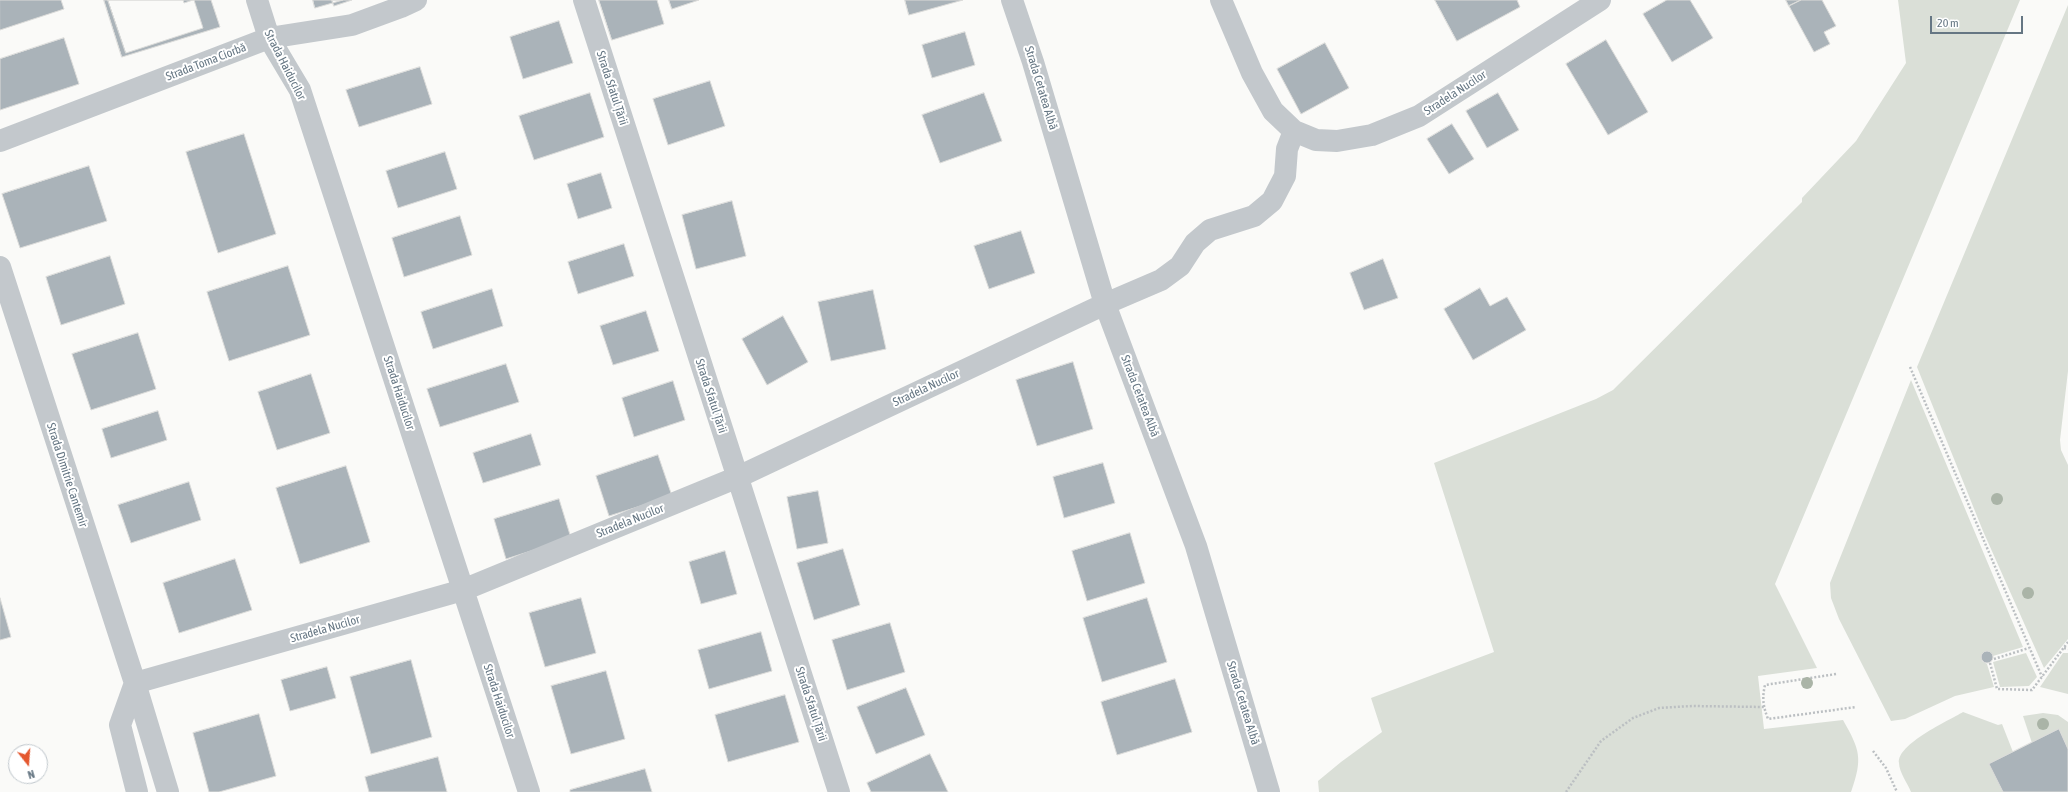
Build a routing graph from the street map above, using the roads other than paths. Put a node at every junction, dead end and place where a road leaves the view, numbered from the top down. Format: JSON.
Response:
{"nodes":[{"id":1,"x":257,"y":0,"type":"edge"},
{"id":2,"x":416,"y":0,"type":"edge"},
{"id":3,"x":584,"y":0,"type":"edge"},
{"id":4,"x":1012,"y":0,"type":"edge"},
{"id":5,"x":1221,"y":0,"type":"edge"},
{"id":6,"x":1600,"y":0,"type":"edge"},
{"id":7,"x":269,"y":38,"type":"junction"},
{"id":8,"x":1294,"y":131,"type":"junction"},
{"id":9,"x":0,"y":141,"type":"edge"},
{"id":10,"x":0,"y":267,"type":"edge"},
{"id":11,"x":1105,"y":304,"type":"junction"},
{"id":12,"x":738,"y":477,"type":"junction"},
{"id":13,"x":463,"y":590,"type":"junction"},
{"id":14,"x":135,"y":683,"type":"junction"},
{"id":15,"x":138,"y":792,"type":"edge"},
{"id":16,"x":168,"y":792,"type":"edge"},
{"id":17,"x":529,"y":792,"type":"edge"},
{"id":18,"x":839,"y":792,"type":"edge"},
{"id":19,"x":1269,"y":792,"type":"edge"}],
"edges":[{"from":1,"to":7,"type":"street","name":"Strada Haiducilor"},
{"from":2,"to":7,"type":"street","name":"Strada Toma Ciorbă"},
{"from":3,"to":12,"type":"street","name":"Strada Sfatul Țării"},
{"from":4,"to":11,"type":"street","name":"Strada Cetatea Albă"},
{"from":5,"to":8,"type":"street","name":"Stradela Nucilor"},
{"from":6,"to":8,"type":"street","name":"Stradela Nucilor"},
{"from":7,"to":9,"type":"street","name":"Strada Toma Ciorbă"},
{"from":7,"to":13,"type":"street","name":"Strada Haiducilor"},
{"from":8,"to":11,"type":"street","name":"Stradela Nucilor"},
{"from":10,"to":14,"type":"street","name":"Strada Dimitrie Cantemir"},
{"from":11,"to":12,"type":"street","name":"Stradela Nucilor"},
{"from":11,"to":19,"type":"street","name":"Strada Cetatea Albă"},
{"from":12,"to":13,"type":"street","name":"Stradela Nucilor"},
{"from":12,"to":18,"type":"street","name":"Strada Sfatul Țării"},
{"from":13,"to":14,"type":"street","name":"Stradela Nucilor"},
{"from":13,"to":17,"type":"street","name":"Strada Haiducilor"},
{"from":14,"to":15,"type":"street"},
{"from":14,"to":16,"type":"street","name":"Strada Dimitrie Cantemir"}]}
